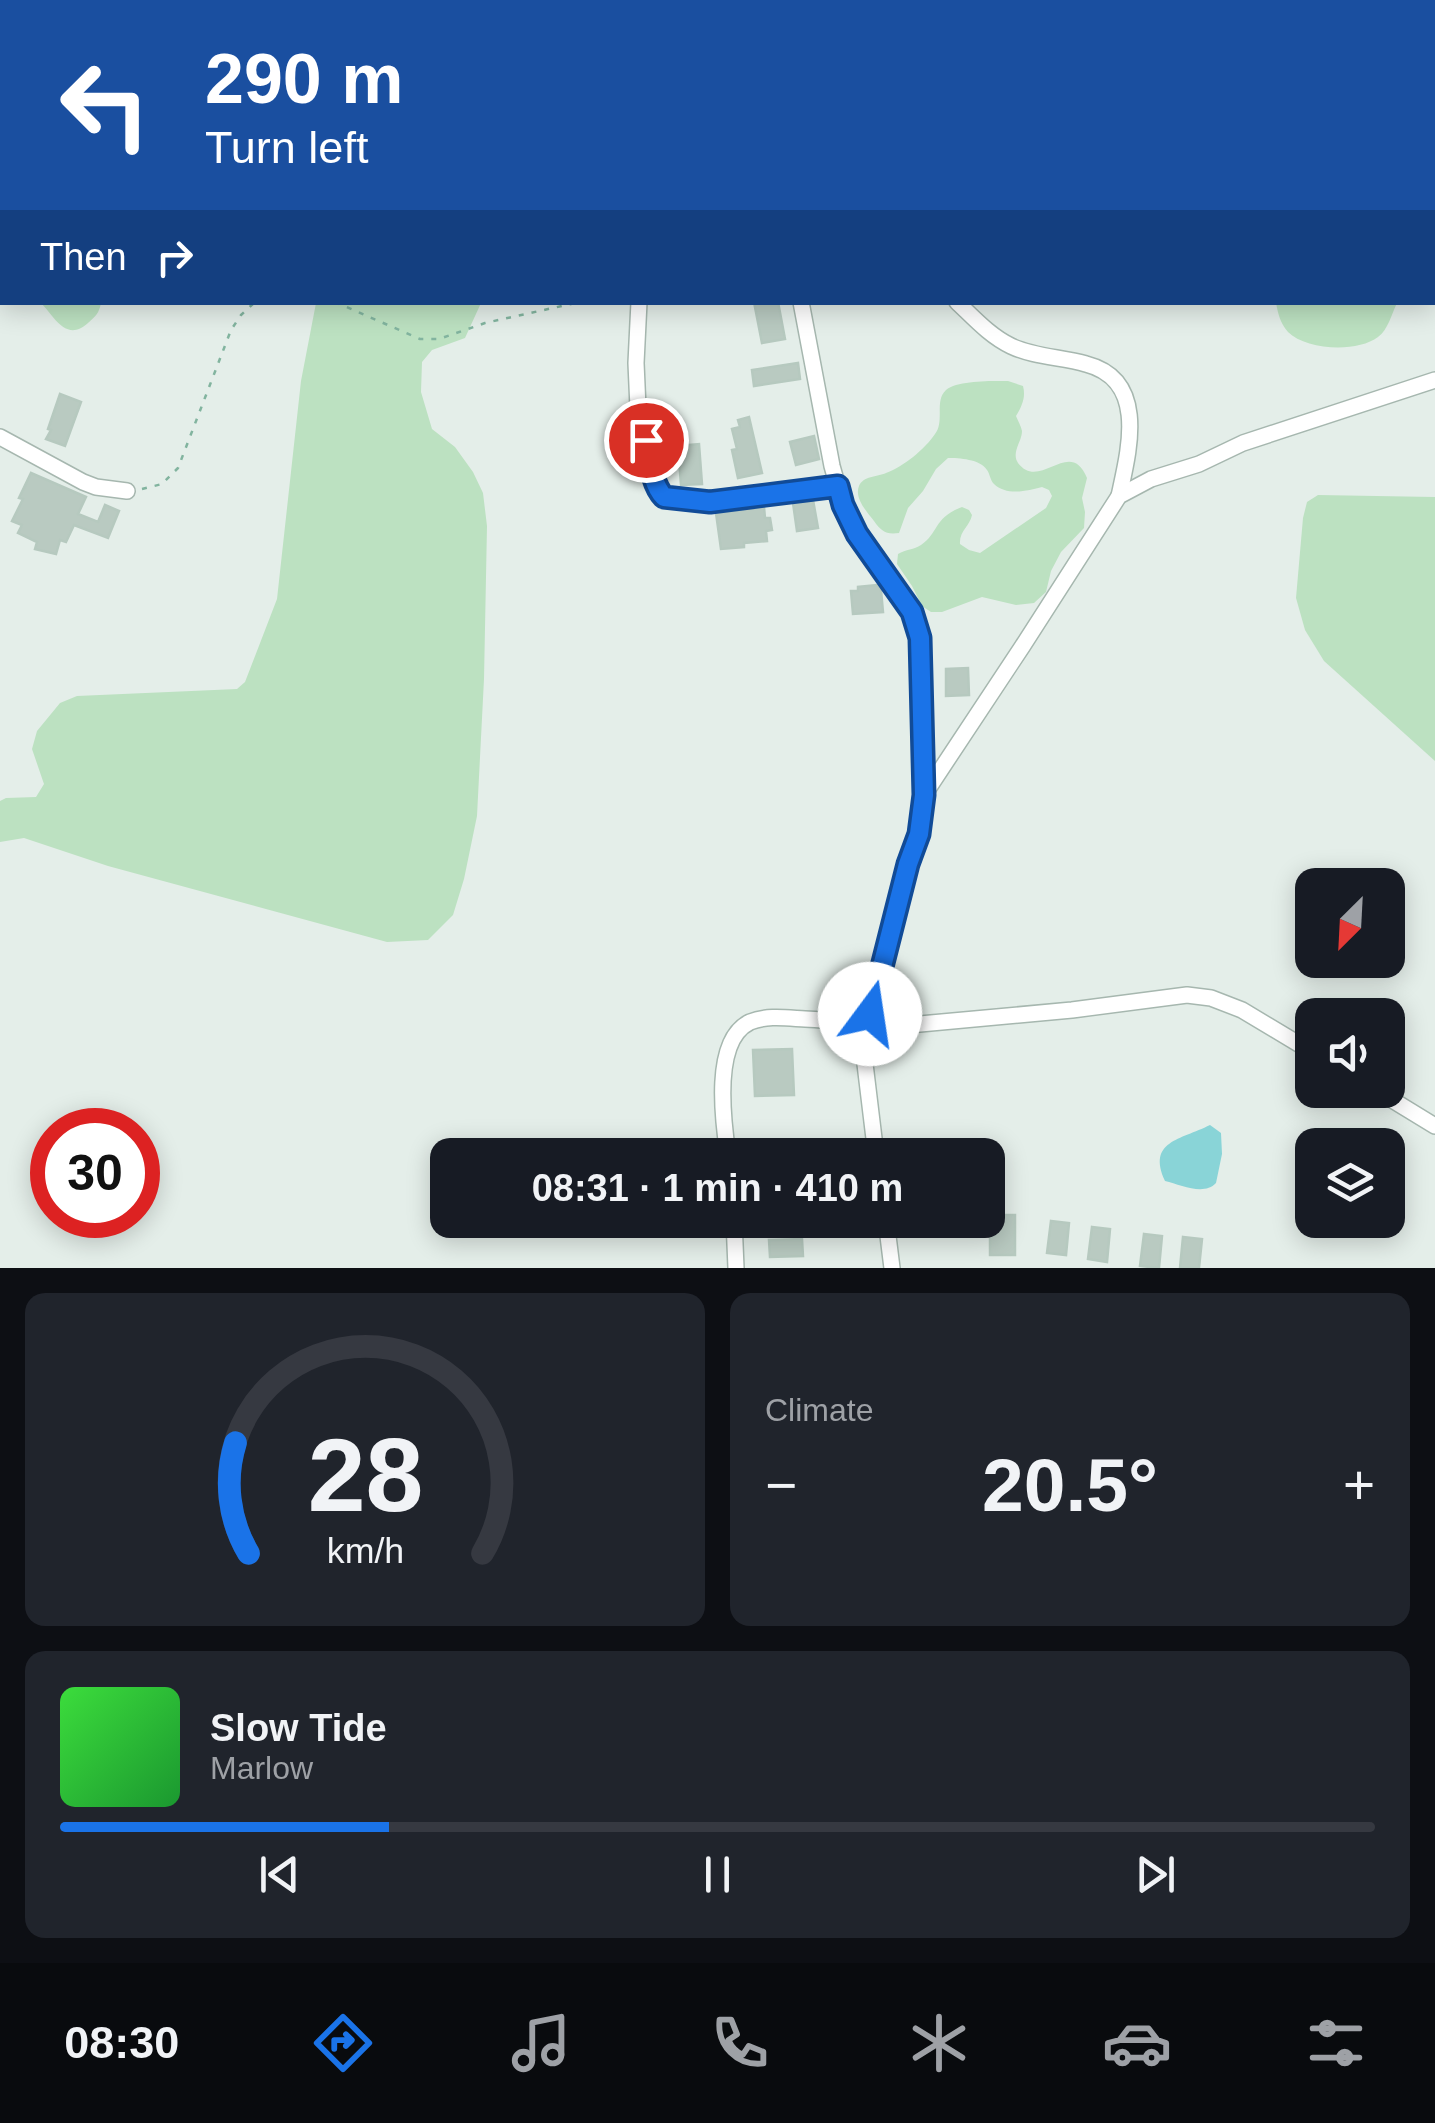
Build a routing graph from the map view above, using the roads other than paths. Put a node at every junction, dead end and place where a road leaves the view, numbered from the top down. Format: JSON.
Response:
{"nodes":[{"id":1,"x":638,"y":305,"type":"edge"},
{"id":2,"x":801,"y":305,"type":"edge"},
{"id":3,"x":960,"y":305,"type":"edge"},
{"id":4,"x":1435,"y":380,"type":"edge"},
{"id":5,"x":0,"y":437,"type":"edge"},
{"id":6,"x":838,"y":486,"type":"junction"},
{"id":7,"x":127,"y":491,"type":"road end"},
{"id":8,"x":1119,"y":496,"type":"junction"},
{"id":9,"x":924,"y":795,"type":"junction"},
{"id":10,"x":869,"y":1020,"type":"junction"},
{"id":11,"x":1295,"y":1042,"type":"edge"},
{"id":12,"x":1405,"y":1108,"type":"edge"},
{"id":13,"x":1435,"y":1126,"type":"edge"},
{"id":14,"x":726,"y":1138,"type":"edge"},
{"id":15,"x":874,"y":1138,"type":"edge"},
{"id":16,"x":735,"y":1238,"type":"edge"},
{"id":17,"x":888,"y":1238,"type":"edge"},
{"id":18,"x":736,"y":1268,"type":"edge"},
{"id":19,"x":892,"y":1268,"type":"edge"}],
"edges":[{"from":1,"to":6,"type":"street"},
{"from":2,"to":6,"type":"street"},
{"from":3,"to":8,"type":"street"},
{"from":4,"to":8,"type":"street"},
{"from":5,"to":7,"type":"street"},
{"from":6,"to":9,"type":"street"},
{"from":8,"to":9,"type":"street"},
{"from":9,"to":10,"type":"street"},
{"from":10,"to":11,"type":"street"},
{"from":10,"to":14,"type":"street"},
{"from":10,"to":15,"type":"street"},
{"from":12,"to":13,"type":"street"},
{"from":16,"to":18,"type":"street"},
{"from":17,"to":19,"type":"street"}]}
